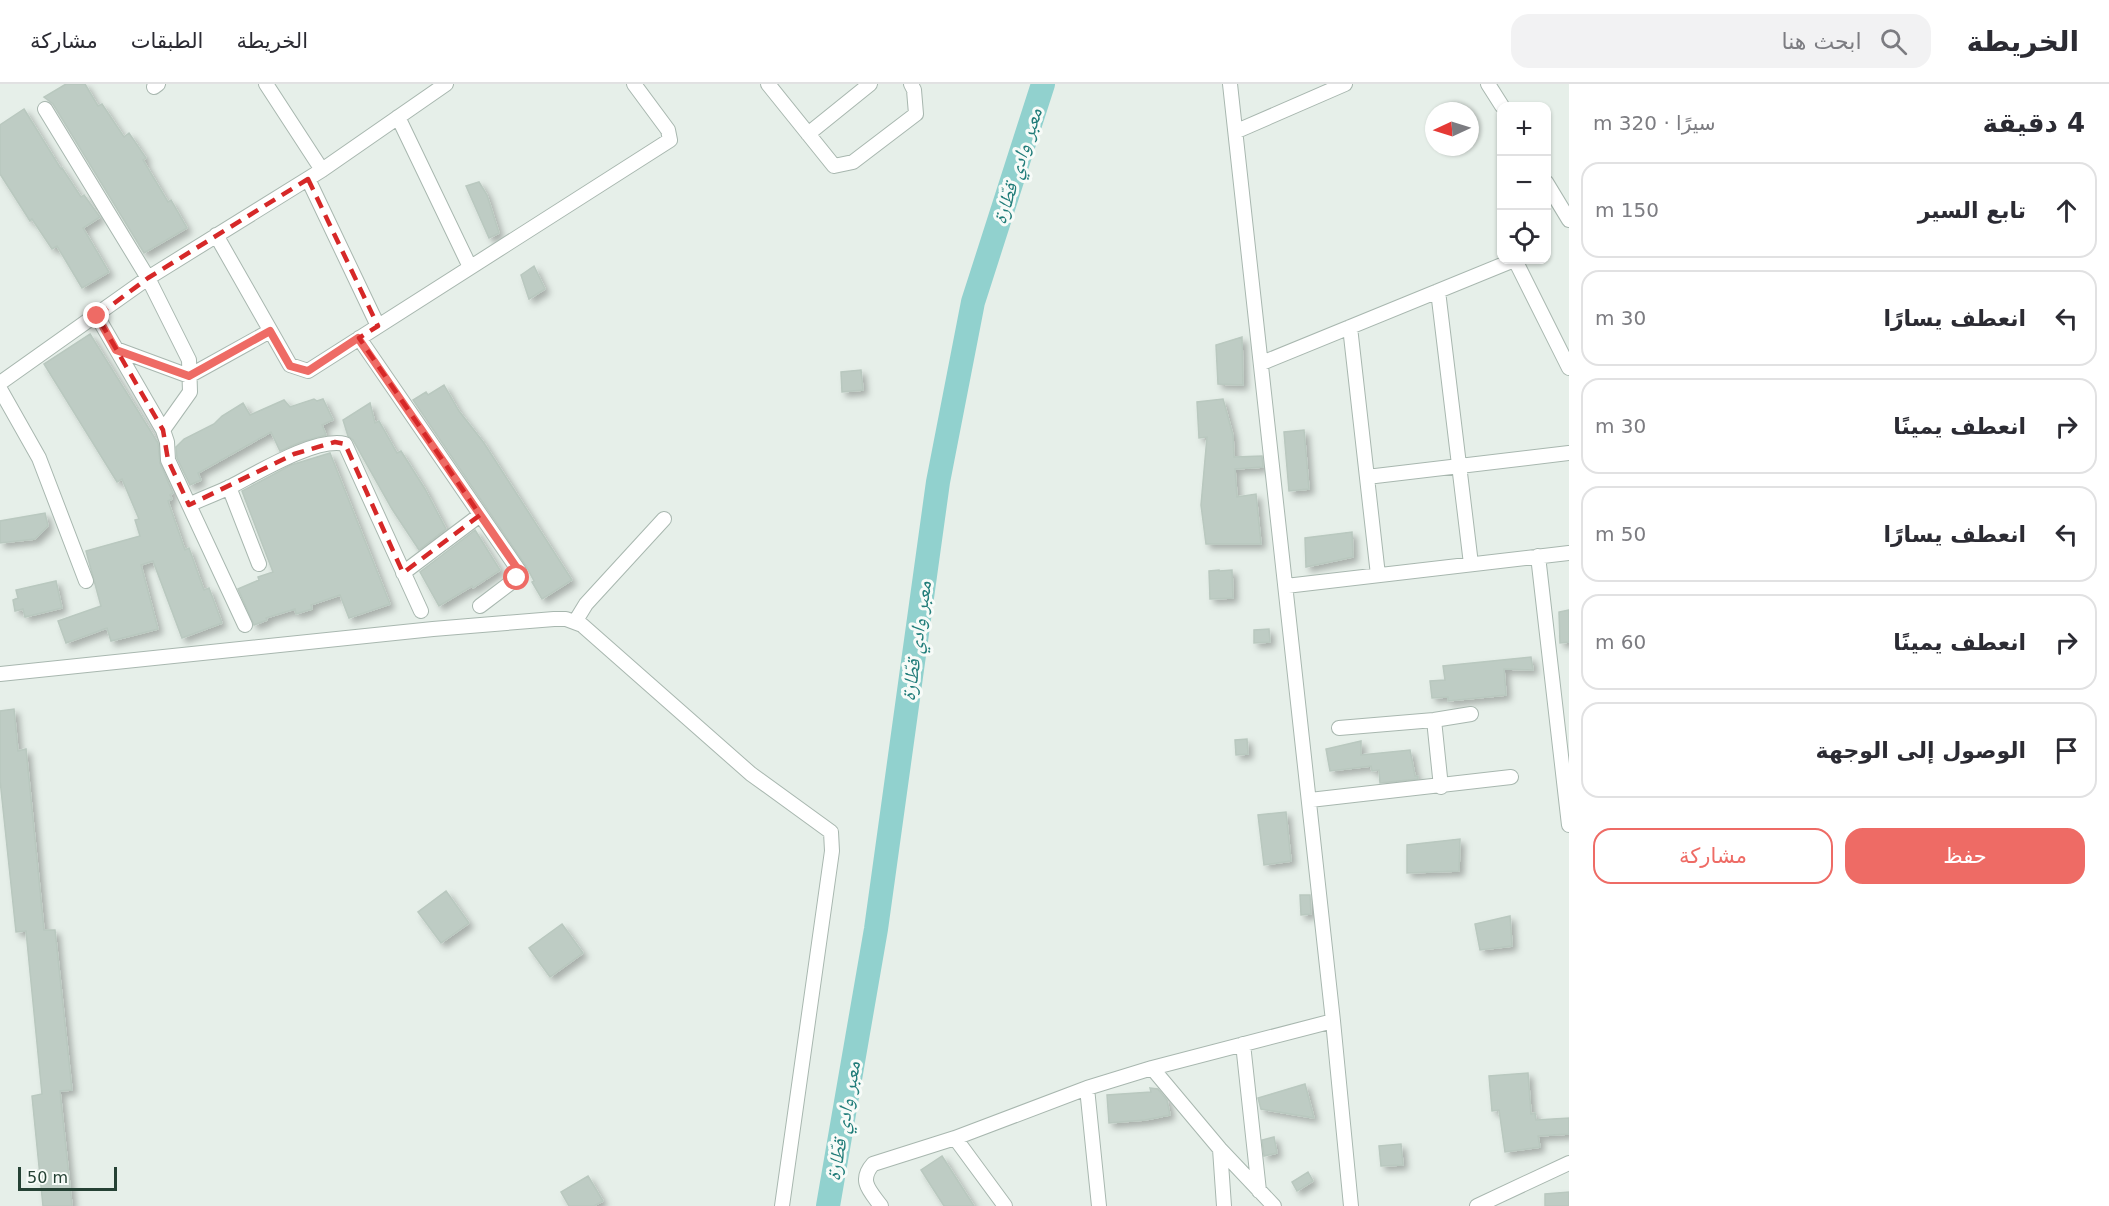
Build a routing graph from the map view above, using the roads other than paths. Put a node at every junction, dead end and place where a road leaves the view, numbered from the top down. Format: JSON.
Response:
{"nodes":[{"id":1,"x":266,"y":84,"type":"edge"},
{"id":2,"x":446,"y":84,"type":"edge"},
{"id":3,"x":634,"y":84,"type":"edge"},
{"id":4,"x":768,"y":84,"type":"edge"},
{"id":5,"x":870,"y":84,"type":"edge"},
{"id":6,"x":911,"y":84,"type":"edge"},
{"id":7,"x":1230,"y":84,"type":"edge"},
{"id":8,"x":1345,"y":84,"type":"edge"},
{"id":9,"x":1488,"y":84,"type":"edge"},
{"id":10,"x":1499,"y":102,"type":"edge"},
{"id":11,"x":45,"y":109,"type":"dead end"},
{"id":12,"x":398,"y":117,"type":"junction"},
{"id":13,"x":1237,"y":131,"type":"junction"},
{"id":14,"x":808,"y":134,"type":"junction"},
{"id":15,"x":322,"y":170,"type":"junction"},
{"id":16,"x":308,"y":179,"type":"junction"},
{"id":17,"x":1551,"y":189,"type":"edge"},
{"id":18,"x":1567,"y":211,"type":"edge"},
{"id":19,"x":216,"y":234,"type":"junction"},
{"id":20,"x":1505,"y":264,"type":"edge"},
{"id":21,"x":1517,"y":264,"type":"edge"},
{"id":22,"x":470,"y":267,"type":"junction"},
{"id":23,"x":148,"y":278,"type":"junction"},
{"id":24,"x":1438,"y":291,"type":"junction"},
{"id":25,"x":97,"y":316,"type":"junction"},
{"id":26,"x":378,"y":326,"type":"junction"},
{"id":27,"x":1350,"y":327,"type":"junction"},
{"id":28,"x":270,"y":331,"type":"junction"},
{"id":29,"x":358,"y":338,"type":"junction"},
{"id":30,"x":116,"y":350,"type":"junction"},
{"id":31,"x":1262,"y":363,"type":"junction"},
{"id":32,"x":1569,"y":368,"type":"edge"},
{"id":33,"x":189,"y":376,"type":"junction"},
{"id":34,"x":0,"y":382,"type":"edge"},
{"id":35,"x":0,"y":389,"type":"edge"},
{"id":36,"x":163,"y":430,"type":"junction"},
{"id":37,"x":1569,"y":453,"type":"edge"},
{"id":38,"x":1459,"y":465,"type":"junction"},
{"id":39,"x":1367,"y":477,"type":"junction"},
{"id":40,"x":229,"y":487,"type":"junction"},
{"id":41,"x":189,"y":505,"type":"junction"},
{"id":42,"x":480,"y":515,"type":"junction"},
{"id":43,"x":664,"y":519,"type":"dead end"},
{"id":44,"x":1569,"y":552,"type":"edge"},
{"id":45,"x":1538,"y":556,"type":"junction"},
{"id":46,"x":259,"y":564,"type":"dead end"},
{"id":47,"x":1471,"y":564,"type":"junction"},
{"id":48,"x":403,"y":573,"type":"junction"},
{"id":49,"x":1378,"y":575,"type":"junction"},
{"id":50,"x":86,"y":581,"type":"dead end"},
{"id":51,"x":1286,"y":586,"type":"junction"},
{"id":52,"x":480,"y":606,"type":"dead end"},
{"id":53,"x":421,"y":611,"type":"dead end"},
{"id":54,"x":575,"y":622,"type":"junction"},
{"id":55,"x":245,"y":625,"type":"dead end"},
{"id":56,"x":0,"y":674,"type":"edge"},
{"id":57,"x":1471,"y":714,"type":"dead end"},
{"id":58,"x":1434,"y":720,"type":"junction"},
{"id":59,"x":1339,"y":728,"type":"dead end"},
{"id":60,"x":1511,"y":777,"type":"dead end"},
{"id":61,"x":1441,"y":787,"type":"junction"},
{"id":62,"x":1310,"y":800,"type":"junction"},
{"id":63,"x":1568,"y":801,"type":"edge"},
{"id":64,"x":1569,"y":825,"type":"edge"},
{"id":65,"x":1333,"y":1021,"type":"junction"},
{"id":66,"x":1243,"y":1044,"type":"junction"},
{"id":67,"x":1152,"y":1068,"type":"junction"},
{"id":68,"x":1087,"y":1088,"type":"junction"},
{"id":69,"x":955,"y":1138,"type":"junction"},
{"id":70,"x":1220,"y":1149,"type":"junction"},
{"id":71,"x":1569,"y":1164,"type":"edge"},
{"id":72,"x":1259,"y":1191,"type":"junction"},
{"id":73,"x":1499,"y":1201,"type":"edge"},
{"id":74,"x":782,"y":1206,"type":"edge"},
{"id":75,"x":881,"y":1206,"type":"edge"},
{"id":76,"x":1005,"y":1206,"type":"edge"},
{"id":77,"x":1099,"y":1206,"type":"edge"},
{"id":78,"x":1224,"y":1206,"type":"edge"},
{"id":79,"x":1274,"y":1206,"type":"edge"},
{"id":80,"x":1351,"y":1206,"type":"edge"},
{"id":81,"x":1476,"y":1206,"type":"edge"}],
"edges":[{"from":1,"to":15,"type":"street"},
{"from":2,"to":12,"type":"street"},
{"from":3,"to":22,"type":"street"},
{"from":4,"to":14,"type":"street"},
{"from":5,"to":14,"type":"street"},
{"from":6,"to":14,"type":"street"},
{"from":7,"to":13,"type":"street"},
{"from":8,"to":13,"type":"street"},
{"from":9,"to":10,"type":"street"},
{"from":11,"to":23,"type":"street"},
{"from":12,"to":15,"type":"street"},
{"from":12,"to":22,"type":"street"},
{"from":13,"to":31,"type":"street"},
{"from":15,"to":16,"type":"street"},
{"from":16,"to":19,"type":"street"},
{"from":16,"to":26,"type":"street"},
{"from":17,"to":18,"type":"street"},
{"from":19,"to":23,"type":"street"},
{"from":19,"to":28,"type":"street"},
{"from":20,"to":24,"type":"street"},
{"from":21,"to":32,"type":"street"},
{"from":22,"to":26,"type":"street"},
{"from":23,"to":25,"type":"street"},
{"from":23,"to":33,"type":"street"},
{"from":24,"to":27,"type":"street"},
{"from":24,"to":38,"type":"street"},
{"from":25,"to":30,"type":"street"},
{"from":25,"to":34,"type":"street"},
{"from":26,"to":29,"type":"street"},
{"from":27,"to":31,"type":"street"},
{"from":27,"to":39,"type":"street"},
{"from":28,"to":29,"type":"street"},
{"from":28,"to":33,"type":"street"},
{"from":29,"to":42,"type":"street"},
{"from":30,"to":33,"type":"street"},
{"from":30,"to":36,"type":"street"},
{"from":31,"to":51,"type":"street"},
{"from":33,"to":36,"type":"street"},
{"from":35,"to":50,"type":"street"},
{"from":36,"to":41,"type":"street"},
{"from":37,"to":38,"type":"street"},
{"from":38,"to":39,"type":"street"},
{"from":38,"to":47,"type":"street"},
{"from":39,"to":49,"type":"street"},
{"from":40,"to":41,"type":"street"},
{"from":40,"to":46,"type":"street"},
{"from":40,"to":48,"type":"street"},
{"from":41,"to":55,"type":"street"},
{"from":42,"to":48,"type":"street"},
{"from":42,"to":52,"type":"street"},
{"from":43,"to":54,"type":"street"},
{"from":44,"to":45,"type":"street"},
{"from":45,"to":47,"type":"street"},
{"from":45,"to":63,"type":"street"},
{"from":47,"to":49,"type":"street"},
{"from":48,"to":53,"type":"street"},
{"from":49,"to":51,"type":"street"},
{"from":51,"to":62,"type":"street"},
{"from":54,"to":56,"type":"street"},
{"from":54,"to":74,"type":"street"},
{"from":57,"to":58,"type":"street"},
{"from":58,"to":59,"type":"street"},
{"from":58,"to":61,"type":"street"},
{"from":60,"to":61,"type":"street"},
{"from":61,"to":62,"type":"street"},
{"from":62,"to":65,"type":"street"},
{"from":63,"to":64,"type":"street"},
{"from":65,"to":66,"type":"street"},
{"from":65,"to":80,"type":"street"},
{"from":66,"to":67,"type":"street"},
{"from":66,"to":72,"type":"street"},
{"from":67,"to":68,"type":"street"},
{"from":67,"to":70,"type":"street"},
{"from":68,"to":69,"type":"street"},
{"from":68,"to":77,"type":"street"},
{"from":69,"to":75,"type":"street"},
{"from":69,"to":76,"type":"street"},
{"from":70,"to":72,"type":"street"},
{"from":70,"to":78,"type":"street"},
{"from":71,"to":73,"type":"street"},
{"from":72,"to":79,"type":"street"},
{"from":73,"to":81,"type":"street"}]}
